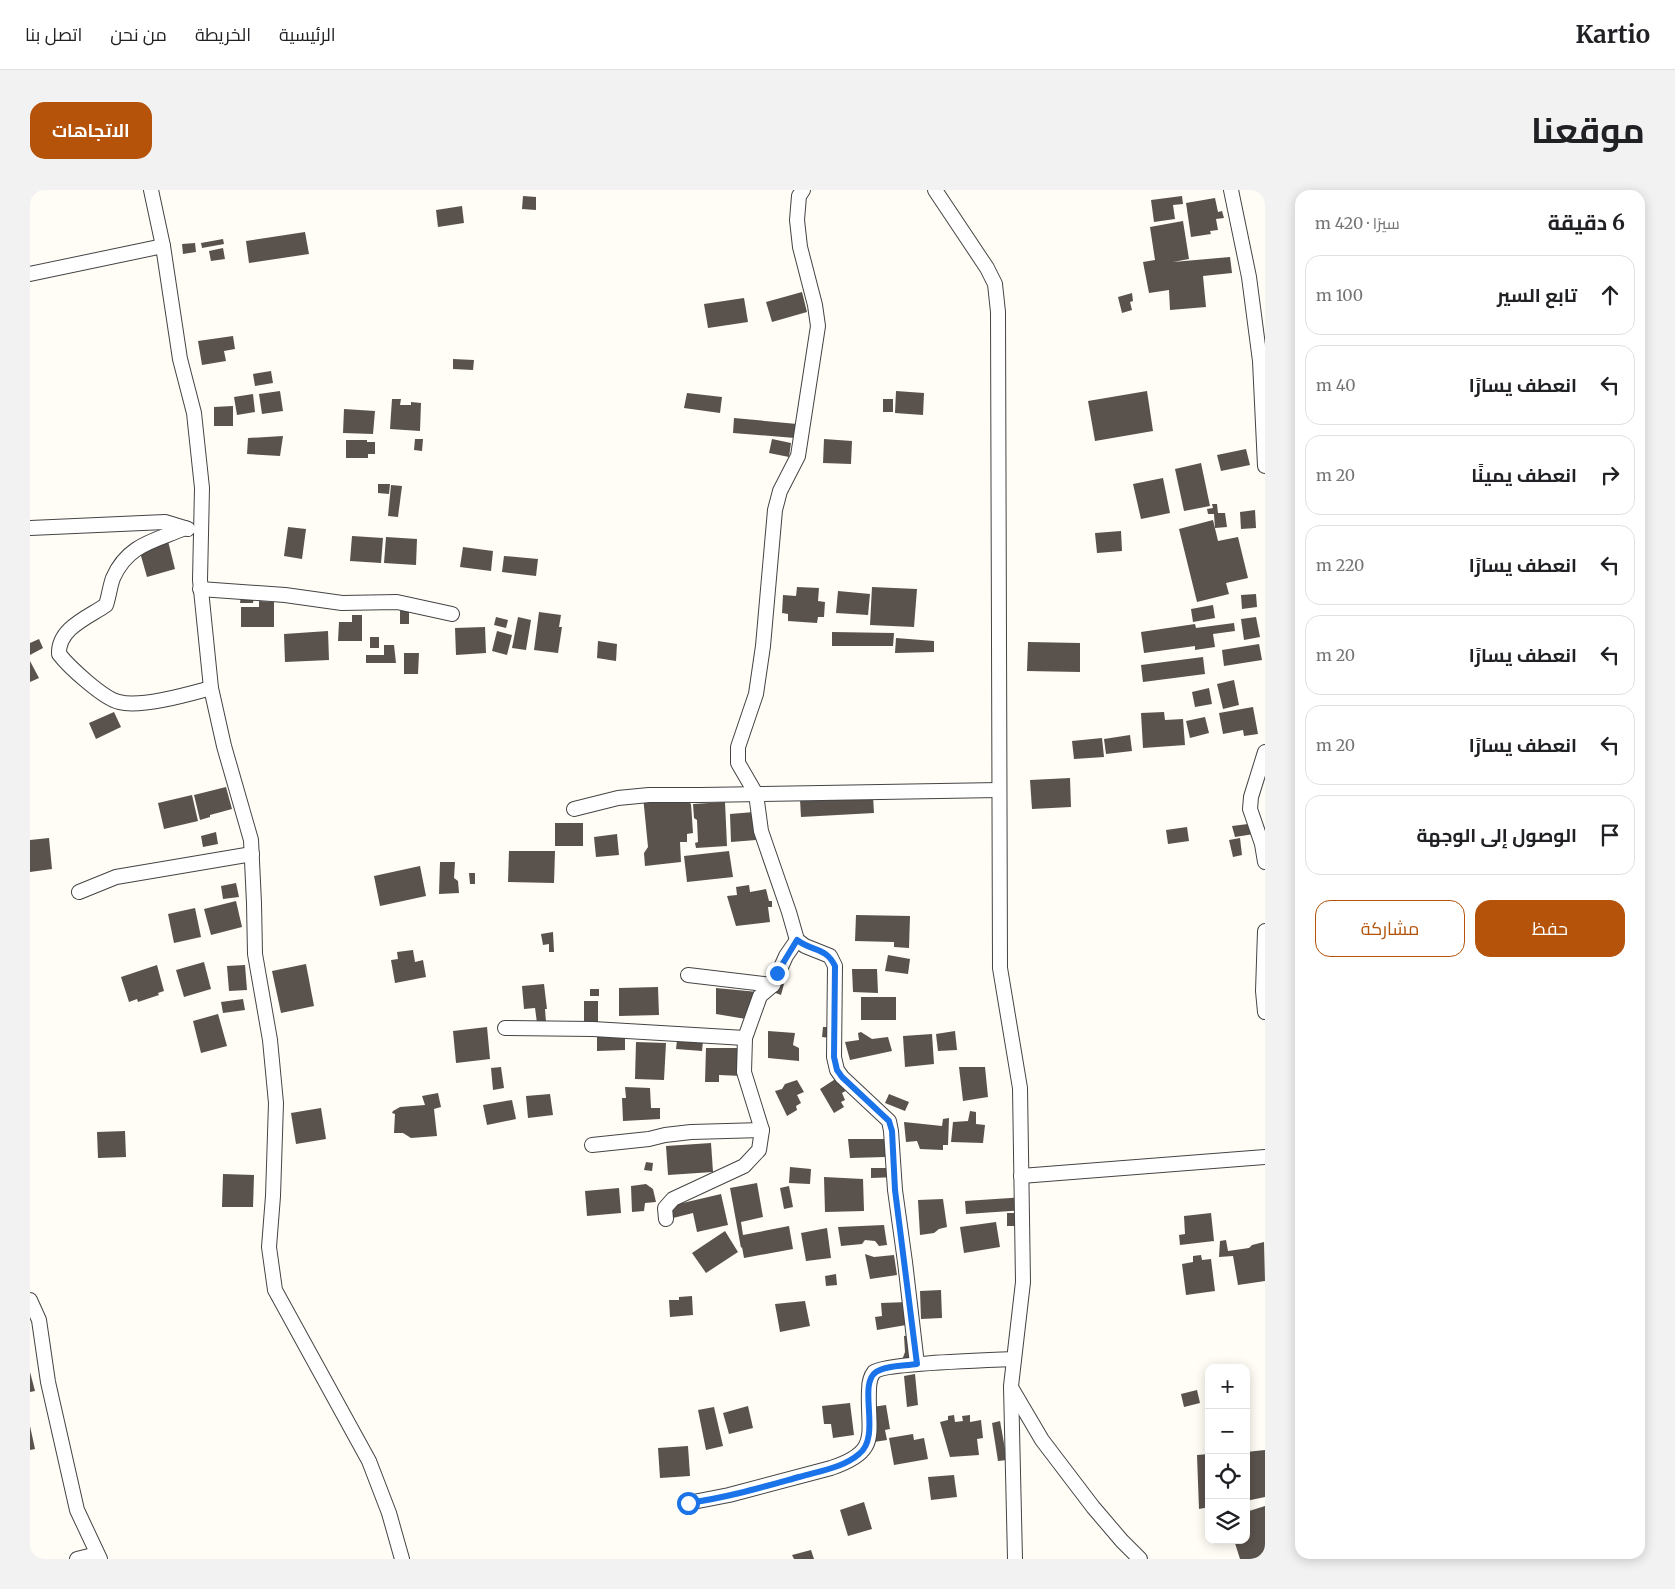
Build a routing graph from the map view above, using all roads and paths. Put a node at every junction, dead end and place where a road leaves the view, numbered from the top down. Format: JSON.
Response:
{"nodes":[{"id":1,"x":151,"y":190,"type":"edge"},
{"id":2,"x":803,"y":190,"type":"edge"},
{"id":3,"x":935,"y":190,"type":"edge"},
{"id":4,"x":1231,"y":190,"type":"edge"},
{"id":5,"x":162,"y":246,"type":"junction"},
{"id":6,"x":30,"y":274,"type":"edge"},
{"id":7,"x":1265,"y":466,"type":"edge"},
{"id":8,"x":30,"y":528,"type":"edge"},
{"id":9,"x":185,"y":528,"type":"junction"},
{"id":10,"x":201,"y":534,"type":"junction"},
{"id":11,"x":200,"y":589,"type":"junction"},
{"id":12,"x":452,"y":614,"type":"dead end"},
{"id":13,"x":211,"y":688,"type":"junction"},
{"id":14,"x":1265,"y":752,"type":"edge"},
{"id":15,"x":1000,"y":790,"type":"junction"},
{"id":16,"x":756,"y":794,"type":"junction"},
{"id":17,"x":574,"y":809,"type":"dead end"},
{"id":18,"x":252,"y":854,"type":"junction"},
{"id":19,"x":1265,"y":862,"type":"edge"},
{"id":20,"x":79,"y":892,"type":"dead end"},
{"id":21,"x":1265,"y":931,"type":"edge"},
{"id":22,"x":797,"y":940,"type":"junction"},
{"id":23,"x":688,"y":975,"type":"dead end"},
{"id":24,"x":773,"y":986,"type":"junction"},
{"id":25,"x":1265,"y":1012,"type":"edge"},
{"id":26,"x":505,"y":1028,"type":"dead end"},
{"id":27,"x":745,"y":1038,"type":"junction"},
{"id":28,"x":762,"y":1130,"type":"junction"},
{"id":29,"x":592,"y":1145,"type":"dead end"},
{"id":30,"x":1265,"y":1157,"type":"edge"},
{"id":31,"x":1021,"y":1176,"type":"junction"},
{"id":32,"x":666,"y":1219,"type":"dead end"},
{"id":33,"x":30,"y":1300,"type":"edge"},
{"id":34,"x":1014,"y":1359,"type":"junction"},
{"id":35,"x":917,"y":1364,"type":"junction"},
{"id":36,"x":1011,"y":1386,"type":"junction"},
{"id":37,"x":688,"y":1503,"type":"dead end"},
{"id":38,"x":99,"y":1556,"type":"edge"},
{"id":39,"x":77,"y":1559,"type":"edge"},
{"id":40,"x":402,"y":1559,"type":"edge"},
{"id":41,"x":1015,"y":1559,"type":"edge"},
{"id":42,"x":1140,"y":1559,"type":"edge"}],
"edges":[{"from":1,"to":5,"type":"street"},
{"from":2,"to":16,"type":"street"},
{"from":3,"to":15,"type":"street"},
{"from":4,"to":7,"type":"street"},
{"from":5,"to":6,"type":"street"},
{"from":5,"to":10,"type":"street"},
{"from":8,"to":9,"type":"street"},
{"from":9,"to":10,"type":"street"},
{"from":9,"to":13,"type":"street"},
{"from":10,"to":11,"type":"street"},
{"from":11,"to":12,"type":"street"},
{"from":11,"to":13,"type":"street"},
{"from":13,"to":18,"type":"street"},
{"from":14,"to":19,"type":"street"},
{"from":15,"to":16,"type":"street"},
{"from":15,"to":31,"type":"street"},
{"from":16,"to":17,"type":"street"},
{"from":16,"to":22,"type":"street"},
{"from":18,"to":20,"type":"street"},
{"from":18,"to":40,"type":"street"},
{"from":21,"to":25,"type":"street"},
{"from":22,"to":24,"type":"street"},
{"from":22,"to":35,"type":"street"},
{"from":23,"to":24,"type":"street"},
{"from":24,"to":27,"type":"street"},
{"from":26,"to":27,"type":"street"},
{"from":27,"to":28,"type":"street"},
{"from":28,"to":29,"type":"street"},
{"from":28,"to":32,"type":"street"},
{"from":30,"to":31,"type":"street"},
{"from":31,"to":34,"type":"street"},
{"from":33,"to":38,"type":"street"},
{"from":34,"to":35,"type":"street"},
{"from":34,"to":36,"type":"street"},
{"from":35,"to":37,"type":"street"},
{"from":36,"to":41,"type":"street"},
{"from":36,"to":42,"type":"street"},
{"from":38,"to":39,"type":"street"}]}
